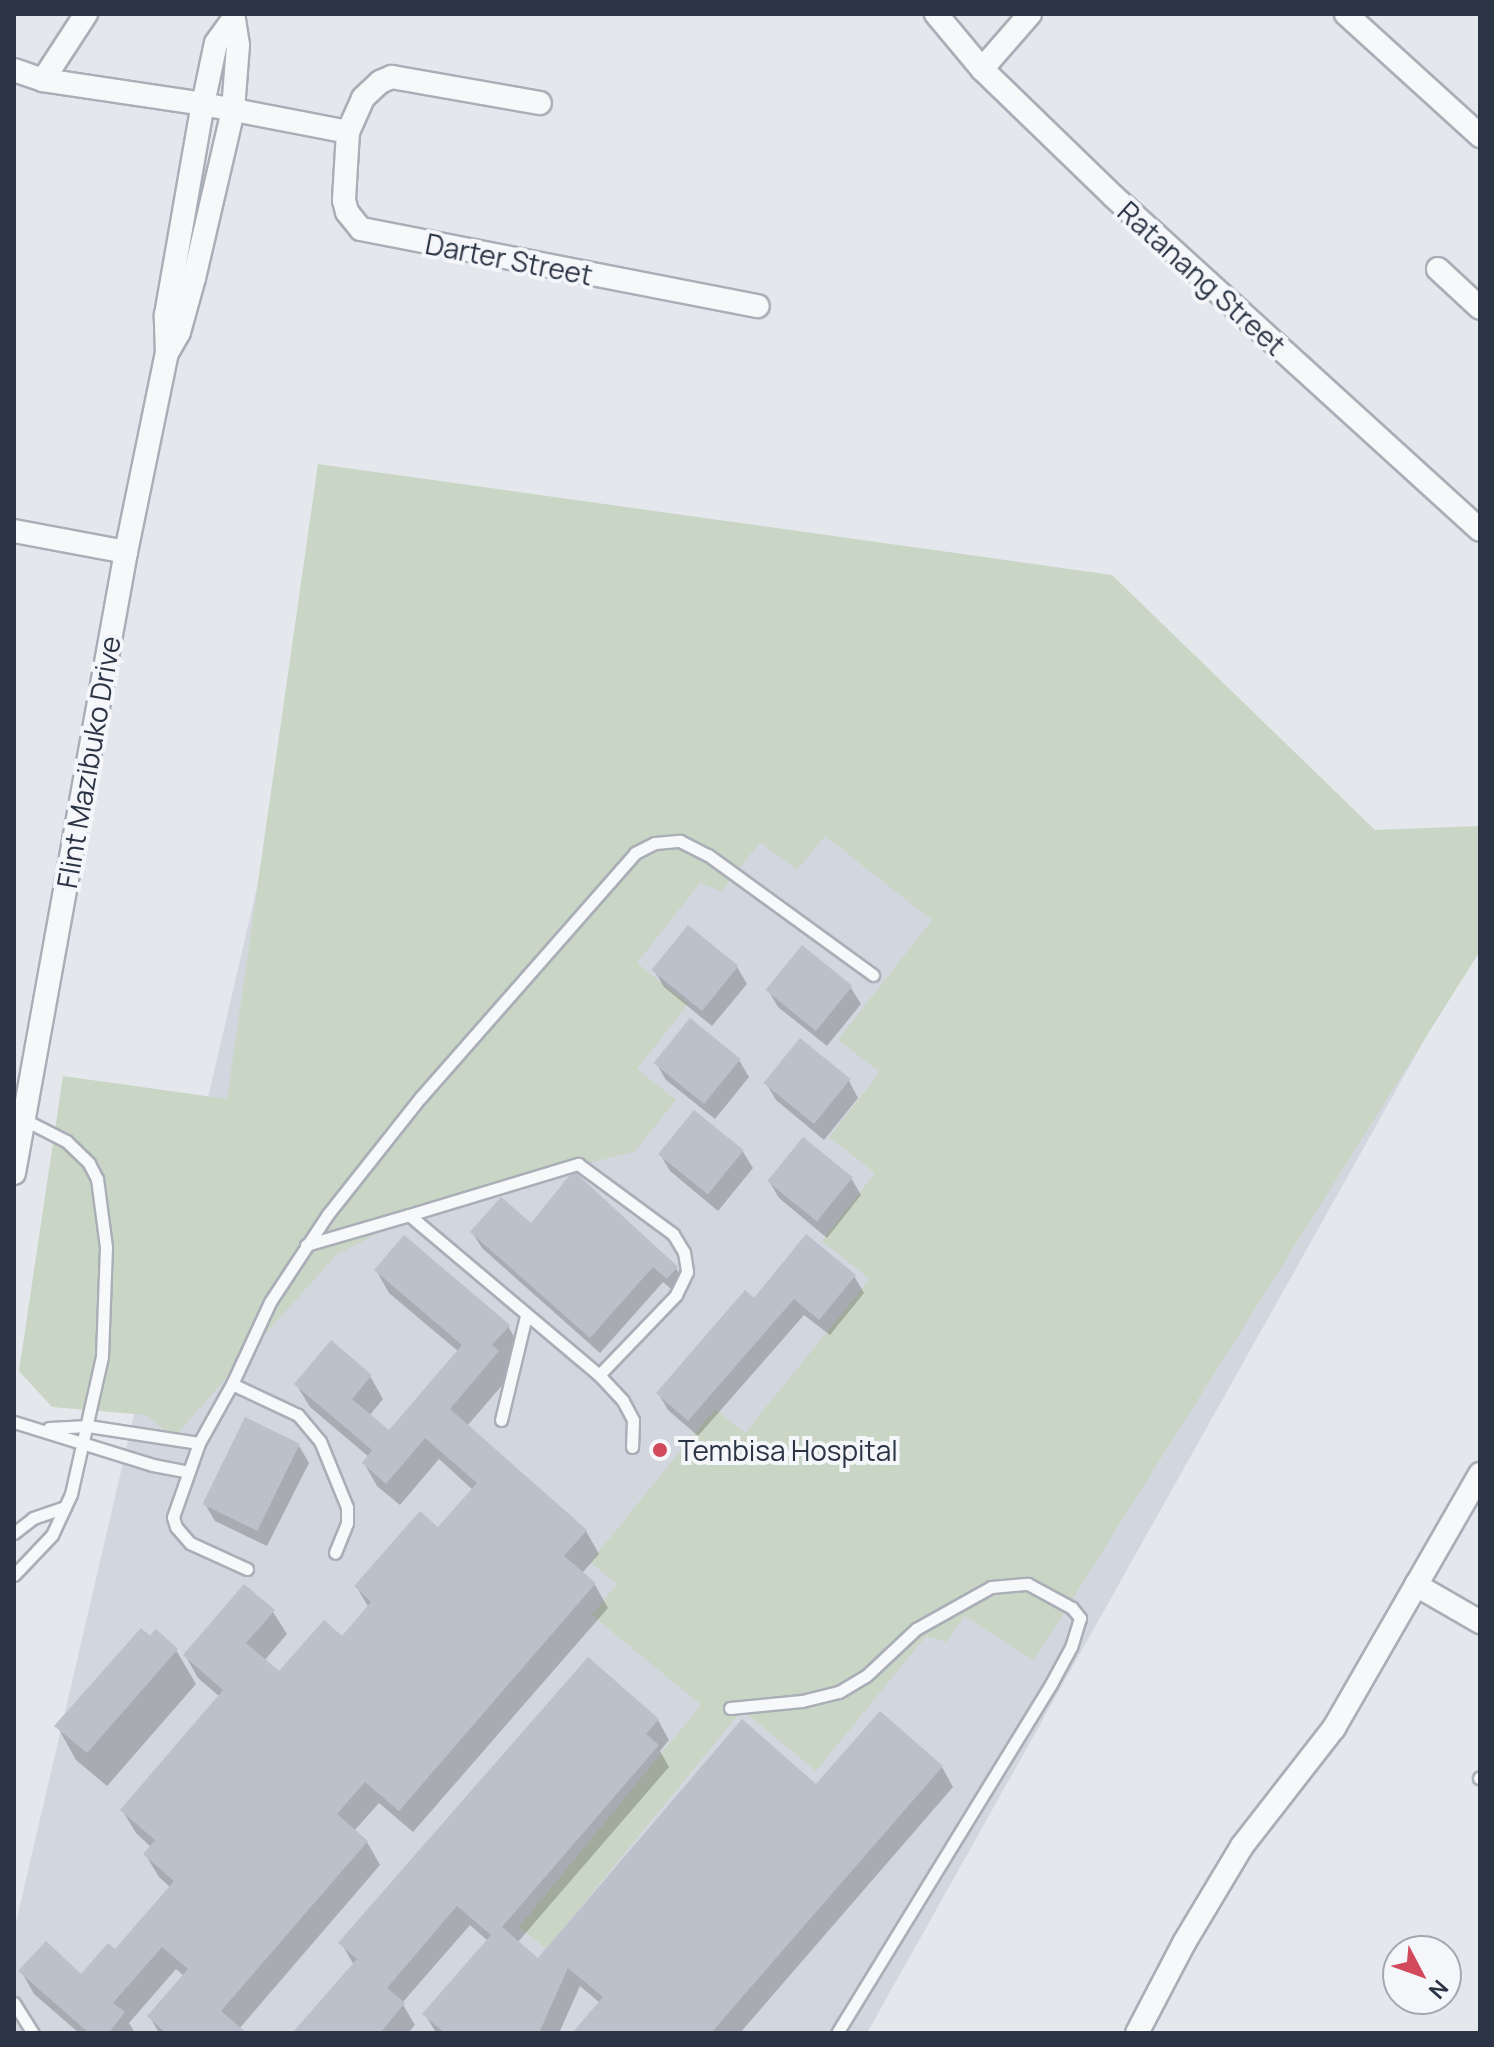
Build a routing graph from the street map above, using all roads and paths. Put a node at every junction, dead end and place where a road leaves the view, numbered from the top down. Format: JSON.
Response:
{"nodes":[{"id":1,"x":86,"y":14,"type":"edge"},
{"id":2,"x":936,"y":14,"type":"edge"},
{"id":3,"x":1030,"y":14,"type":"edge"},
{"id":4,"x":1346,"y":14,"type":"edge"},
{"id":5,"x":232,"y":18,"type":"edge"},
{"id":6,"x":982,"y":69,"type":"junction"},
{"id":7,"x":14,"y":70,"type":"edge"},
{"id":8,"x":43,"y":80,"type":"junction"},
{"id":9,"x":540,"y":103,"type":"dead end"},
{"id":10,"x":203,"y":104,"type":"junction"},
{"id":11,"x":233,"y":110,"type":"junction"},
{"id":12,"x":348,"y":132,"type":"junction"},
{"id":13,"x":1480,"y":136,"type":"edge"},
{"id":14,"x":1438,"y":269,"type":"dead end"},
{"id":15,"x":758,"y":306,"type":"dead end"},
{"id":16,"x":1480,"y":308,"type":"edge"},
{"id":17,"x":167,"y":353,"type":"junction"},
{"id":18,"x":1480,"y":530,"type":"edge"},
{"id":19,"x":14,"y":531,"type":"edge"},
{"id":20,"x":126,"y":552,"type":"junction"},
{"id":21,"x":873,"y":975,"type":"dead end"},
{"id":22,"x":23,"y":1119,"type":"junction"},
{"id":23,"x":14,"y":1173,"type":"edge"},
{"id":24,"x":409,"y":1215,"type":"junction"},
{"id":25,"x":306,"y":1245,"type":"junction"},
{"id":26,"x":526,"y":1316,"type":"junction"},
{"id":27,"x":599,"y":1375,"type":"junction"},
{"id":28,"x":232,"y":1384,"type":"junction"},
{"id":29,"x":501,"y":1420,"type":"dead end"},
{"id":30,"x":14,"y":1422,"type":"edge"},
{"id":31,"x":88,"y":1426,"type":"junction"},
{"id":32,"x":43,"y":1428,"type":"junction"},
{"id":33,"x":83,"y":1443,"type":"junction"},
{"id":34,"x":199,"y":1443,"type":"junction"},
{"id":35,"x":632,"y":1447,"type":"dead end"},
{"id":36,"x":188,"y":1472,"type":"junction"},
{"id":37,"x":1480,"y":1474,"type":"edge"},
{"id":38,"x":65,"y":1507,"type":"junction"},
{"id":39,"x":14,"y":1533,"type":"edge"},
{"id":40,"x":335,"y":1553,"type":"dead end"},
{"id":41,"x":247,"y":1569,"type":"dead end"},
{"id":42,"x":14,"y":1575,"type":"edge"},
{"id":43,"x":1416,"y":1585,"type":"junction"},
{"id":44,"x":1480,"y":1622,"type":"edge"},
{"id":45,"x":730,"y":1708,"type":"dead end"},
{"id":46,"x":14,"y":2003,"type":"edge"},
{"id":47,"x":35,"y":2031,"type":"edge"},
{"id":48,"x":837,"y":2033,"type":"edge"},
{"id":49,"x":1137,"y":2033,"type":"edge"}],
"edges":[{"from":1,"to":8,"type":"street"},
{"from":2,"to":6,"type":"street","name":"Ratanang Street"},
{"from":3,"to":6,"type":"street"},
{"from":4,"to":13,"type":"street"},
{"from":5,"to":10,"type":"street","name":"Flint Mazibuko Drive"},
{"from":5,"to":11,"type":"street","name":"Flint Mazibuko Drive"},
{"from":6,"to":18,"type":"street","name":"Ratanang Street"},
{"from":7,"to":8,"type":"street"},
{"from":8,"to":10,"type":"street"},
{"from":9,"to":12,"type":"street","name":"Darter Street"},
{"from":10,"to":11,"type":"street"},
{"from":10,"to":17,"type":"street","name":"Flint Mazibuko Drive"},
{"from":11,"to":12,"type":"street"},
{"from":11,"to":17,"type":"street","name":"Flint Mazibuko Drive"},
{"from":12,"to":15,"type":"street","name":"Darter Street"},
{"from":14,"to":16,"type":"street"},
{"from":17,"to":20,"type":"street","name":"Flint Mazibuko Drive"},
{"from":19,"to":20,"type":"street"},
{"from":20,"to":22,"type":"street","name":"Flint Mazibuko Drive"},
{"from":21,"to":25,"type":"lane"},
{"from":22,"to":23,"type":"street","name":"Flint Mazibuko Drive"},
{"from":22,"to":31,"type":"lane"},
{"from":24,"to":25,"type":"lane"},
{"from":24,"to":26,"type":"lane"},
{"from":24,"to":27,"type":"lane"},
{"from":25,"to":28,"type":"lane"},
{"from":26,"to":27,"type":"lane"},
{"from":26,"to":29,"type":"lane"},
{"from":27,"to":35,"type":"lane"},
{"from":28,"to":34,"type":"lane"},
{"from":28,"to":40,"type":"lane"},
{"from":30,"to":32,"type":"lane"},
{"from":31,"to":32,"type":"lane"},
{"from":31,"to":33,"type":"lane"},
{"from":31,"to":34,"type":"lane"},
{"from":32,"to":33,"type":"lane"},
{"from":33,"to":36,"type":"lane"},
{"from":33,"to":38,"type":"lane"},
{"from":34,"to":36,"type":"lane"},
{"from":36,"to":41,"type":"lane"},
{"from":37,"to":43,"type":"street"},
{"from":38,"to":39,"type":"lane"},
{"from":38,"to":42,"type":"lane"},
{"from":43,"to":44,"type":"street"},
{"from":43,"to":49,"type":"street"},
{"from":45,"to":48,"type":"lane"},
{"from":46,"to":47,"type":"lane"}]}
